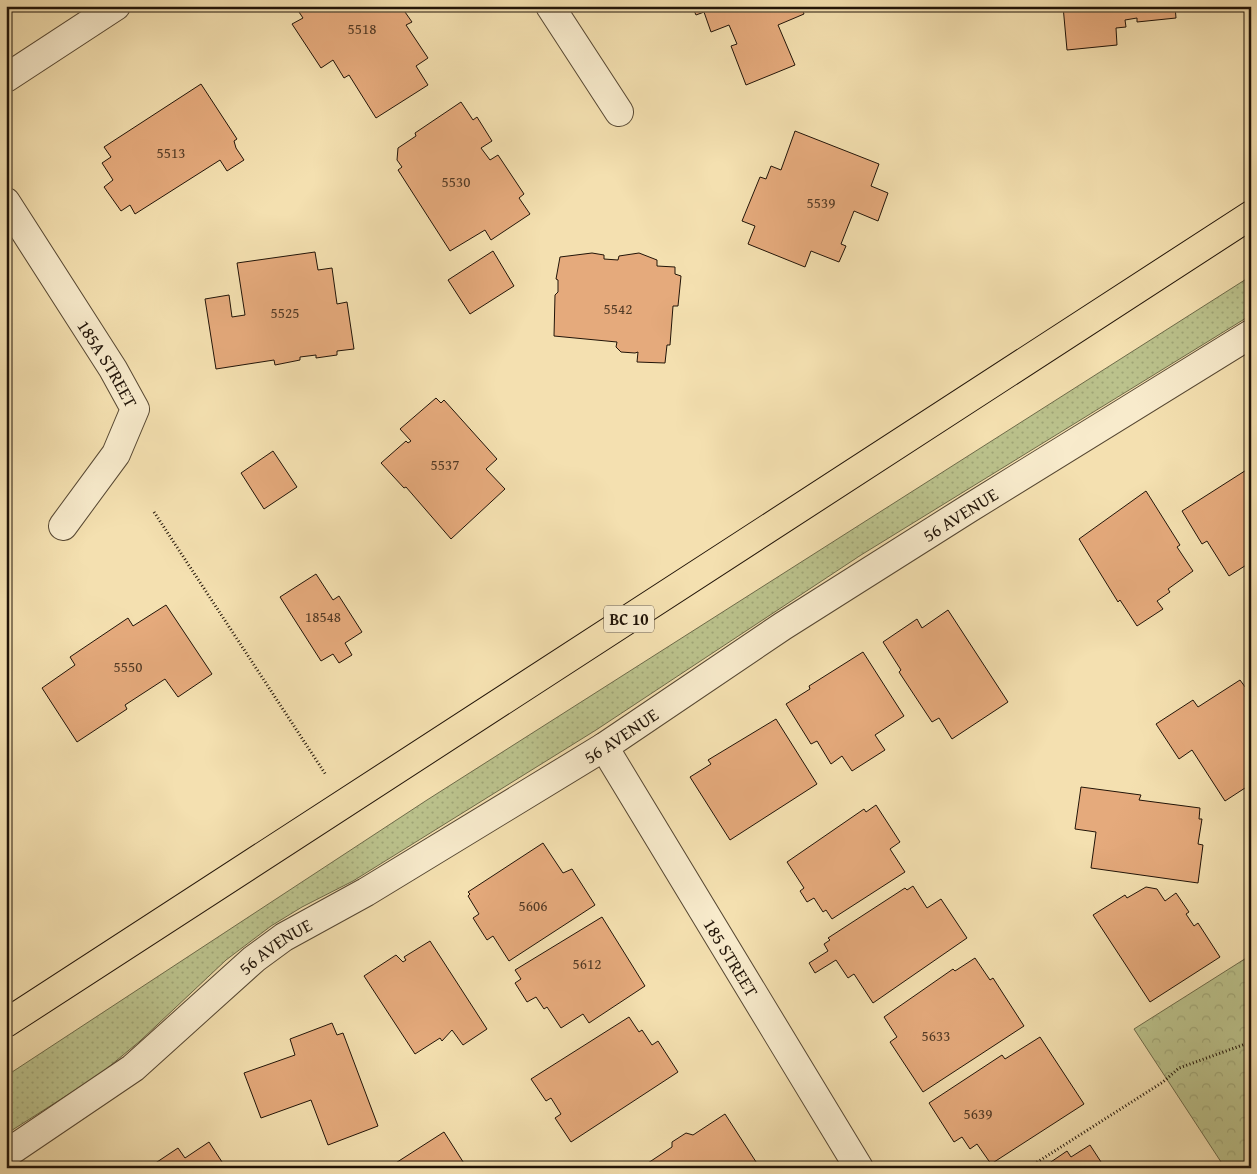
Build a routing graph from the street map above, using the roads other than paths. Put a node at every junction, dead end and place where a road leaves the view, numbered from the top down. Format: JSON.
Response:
{"nodes":[{"id":1,"x":116,"y":6,"type":"edge"},
{"id":2,"x":550,"y":6,"type":"edge"},
{"id":3,"x":6,"y":78,"type":"edge"},
{"id":4,"x":619,"y":112,"type":"dead end"},
{"id":5,"x":6,"y":202,"type":"edge"},
{"id":6,"x":1251,"y":214,"type":"edge"},
{"id":7,"x":1251,"y":334,"type":"edge"},
{"id":8,"x":63,"y":526,"type":"dead end"},
{"id":9,"x":604,"y":746,"type":"junction"},
{"id":10,"x":6,"y":1024,"type":"edge"},
{"id":11,"x":6,"y":1154,"type":"edge"},
{"id":12,"x":859,"y":1168,"type":"edge"}],
"edges":[{"from":1,"to":3,"type":"street"},
{"from":2,"to":4,"type":"street"},
{"from":5,"to":8,"type":"street","name":"185A STREET"},
{"from":6,"to":10,"type":"highway","number":"BC 10"},
{"from":7,"to":9,"type":"street","name":"56 AVENUE"},
{"from":9,"to":11,"type":"street","name":"56 AVENUE"},
{"from":9,"to":12,"type":"street","name":"185 STREET"}]}
